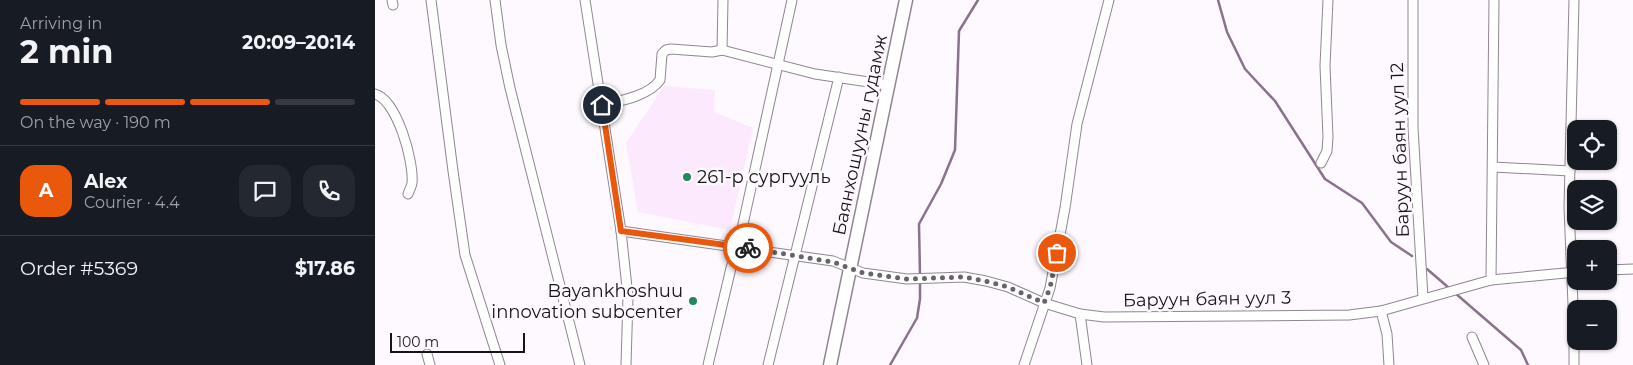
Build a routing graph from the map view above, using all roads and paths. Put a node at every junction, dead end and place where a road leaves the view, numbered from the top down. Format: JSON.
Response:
{"nodes":[{"id":1,"x":431,"y":0,"type":"edge"},
{"id":2,"x":495,"y":0,"type":"edge"},
{"id":3,"x":585,"y":0,"type":"edge"},
{"id":4,"x":723,"y":0,"type":"edge"},
{"id":5,"x":792,"y":0,"type":"edge"},
{"id":6,"x":906,"y":0,"type":"edge"},
{"id":7,"x":1109,"y":0,"type":"edge"},
{"id":8,"x":1328,"y":0,"type":"edge"},
{"id":9,"x":1413,"y":0,"type":"edge"},
{"id":10,"x":1494,"y":0,"type":"edge"},
{"id":11,"x":1573,"y":0,"type":"edge"},
{"id":12,"x":723,"y":50,"type":"junction"},
{"id":13,"x":779,"y":64,"type":"junction"},
{"id":14,"x":839,"y":77,"type":"junction"},
{"id":15,"x":889,"y":85,"type":"junction"},
{"id":16,"x":375,"y":94,"type":"edge"},
{"id":17,"x":602,"y":105,"type":"junction"},
{"id":18,"x":1321,"y":163,"type":"dead end"},
{"id":19,"x":1493,"y":167,"type":"junction"},
{"id":20,"x":1570,"y":171,"type":"junction"},
{"id":21,"x":408,"y":194,"type":"dead end"},
{"id":22,"x":621,"y":231,"type":"junction"},
{"id":23,"x":1572,"y":240,"type":"edge"},
{"id":24,"x":737,"y":247,"type":"junction"},
{"id":25,"x":794,"y":256,"type":"junction"},
{"id":26,"x":850,"y":268,"type":"junction"},
{"id":27,"x":1633,"y":269,"type":"edge"},
{"id":28,"x":1617,"y":270,"type":"edge"},
{"id":29,"x":1567,"y":273,"type":"edge"},
{"id":30,"x":1491,"y":280,"type":"junction"},
{"id":31,"x":1574,"y":290,"type":"edge"},
{"id":32,"x":1423,"y":298,"type":"junction"},
{"id":33,"x":1044,"y":303,"type":"junction"},
{"id":34,"x":1381,"y":310,"type":"junction"},
{"id":35,"x":1080,"y":314,"type":"junction"},
{"id":36,"x":1472,"y":336,"type":"dead end"},
{"id":37,"x":427,"y":354,"type":"dead end"},
{"id":38,"x":429,"y":365,"type":"edge"},
{"id":39,"x":499,"y":365,"type":"edge"},
{"id":40,"x":580,"y":365,"type":"edge"},
{"id":41,"x":626,"y":365,"type":"edge"},
{"id":42,"x":708,"y":365,"type":"edge"},
{"id":43,"x":768,"y":365,"type":"edge"},
{"id":44,"x":830,"y":365,"type":"edge"},
{"id":45,"x":1024,"y":365,"type":"edge"},
{"id":46,"x":1087,"y":365,"type":"edge"},
{"id":47,"x":1389,"y":365,"type":"edge"},
{"id":48,"x":1484,"y":365,"type":"edge"},
{"id":49,"x":1574,"y":365,"type":"edge"}],
"edges":[{"from":1,"to":39,"type":"street"},
{"from":2,"to":40,"type":"street"},
{"from":3,"to":17,"type":"street"},
{"from":4,"to":12,"type":"street"},
{"from":5,"to":13,"type":"street"},
{"from":6,"to":15,"type":"main road","name":"Баянхошууны гудамж"},
{"from":7,"to":33,"type":"street"},
{"from":8,"to":18,"type":"street"},
{"from":9,"to":32,"type":"street","name":"Баруун баян уул 12"},
{"from":10,"to":19,"type":"street"},
{"from":11,"to":20,"type":"street"},
{"from":12,"to":13,"type":"street"},
{"from":12,"to":17,"type":"street"},
{"from":13,"to":14,"type":"street"},
{"from":13,"to":24,"type":"street"},
{"from":14,"to":15,"type":"street"},
{"from":14,"to":25,"type":"street"},
{"from":15,"to":26,"type":"main road","name":"Баянхошууны гудамж"},
{"from":16,"to":21,"type":"street"},
{"from":17,"to":22,"type":"street"},
{"from":19,"to":20,"type":"street"},
{"from":19,"to":30,"type":"street"},
{"from":20,"to":23,"type":"street"},
{"from":22,"to":24,"type":"street","name":"Баруун баян уул 3"},
{"from":22,"to":41,"type":"street"},
{"from":24,"to":25,"type":"street","name":"Баруун баян уул 3"},
{"from":24,"to":42,"type":"street"},
{"from":25,"to":26,"type":"street","name":"Баруун баян уул 3"},
{"from":25,"to":43,"type":"street"},
{"from":26,"to":33,"type":"street","name":"Баруун баян уул 3"},
{"from":26,"to":44,"type":"main road","name":"Баянхошууны гудамж"},
{"from":27,"to":28,"type":"street"},
{"from":29,"to":30,"type":"street","name":"Баруун баян уул 3"},
{"from":30,"to":32,"type":"street","name":"Баруун баян уул 3"},
{"from":31,"to":49,"type":"street"},
{"from":32,"to":34,"type":"street","name":"Баруун баян уул 3"},
{"from":33,"to":35,"type":"street","name":"Баруун баян уул 3"},
{"from":33,"to":45,"type":"street"},
{"from":34,"to":35,"type":"street","name":"Баруун баян уул 3"},
{"from":34,"to":47,"type":"street"},
{"from":35,"to":46,"type":"street"},
{"from":36,"to":48,"type":"street"},
{"from":37,"to":38,"type":"street"}]}
